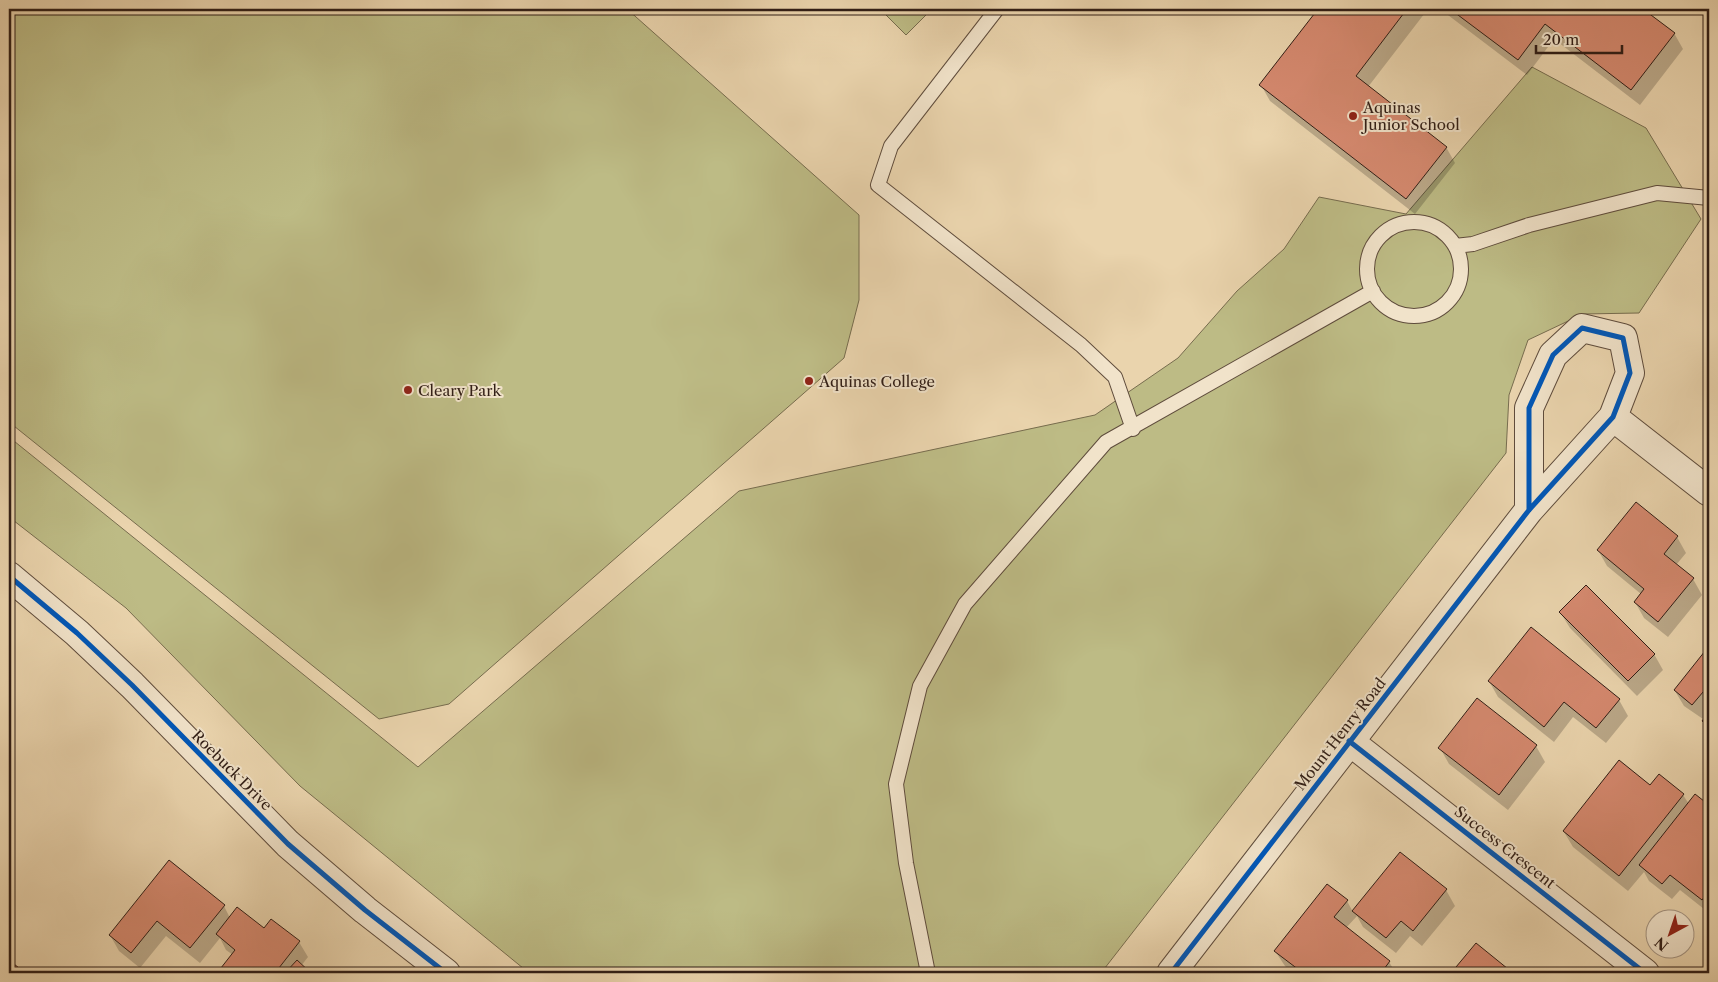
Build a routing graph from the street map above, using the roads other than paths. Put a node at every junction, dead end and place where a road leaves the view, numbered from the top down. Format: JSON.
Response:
{"nodes":[{"id":1,"x":997,"y":9,"type":"edge"},
{"id":2,"x":1709,"y":198,"type":"edge"},
{"id":3,"x":1455,"y":246,"type":"junction"},
{"id":4,"x":1373,"y":291,"type":"junction"},
{"id":5,"x":1613,"y":417,"type":"junction"},
{"id":6,"x":1133,"y":428,"type":"junction"},
{"id":7,"x":1709,"y":492,"type":"edge"},
{"id":8,"x":1528,"y":510,"type":"junction"},
{"id":9,"x":9,"y":576,"type":"edge"},
{"id":10,"x":1349,"y":741,"type":"junction"},
{"id":11,"x":446,"y":973,"type":"edge"},
{"id":12,"x":928,"y":973,"type":"edge"},
{"id":13,"x":1171,"y":973,"type":"edge"},
{"id":14,"x":1645,"y":973,"type":"edge"}],
"edges":[{"from":1,"to":6,"type":"lane"},
{"from":2,"to":3,"type":"lane"},
{"from":3,"to":4,"type":"lane"},
{"from":3,"to":4,"type":"lane"},
{"from":4,"to":6,"type":"lane"},
{"from":5,"to":7,"type":"street"},
{"from":5,"to":8,"type":"street","name":"Mount Henry Road"},
{"from":5,"to":8,"type":"street","name":"Mount Henry Road"},
{"from":6,"to":12,"type":"lane"},
{"from":8,"to":10,"type":"street","name":"Mount Henry Road"},
{"from":9,"to":11,"type":"street","name":"Roebuck Drive"},
{"from":10,"to":13,"type":"street","name":"Mount Henry Road"},
{"from":10,"to":14,"type":"street","name":"Success Crescent"}]}
